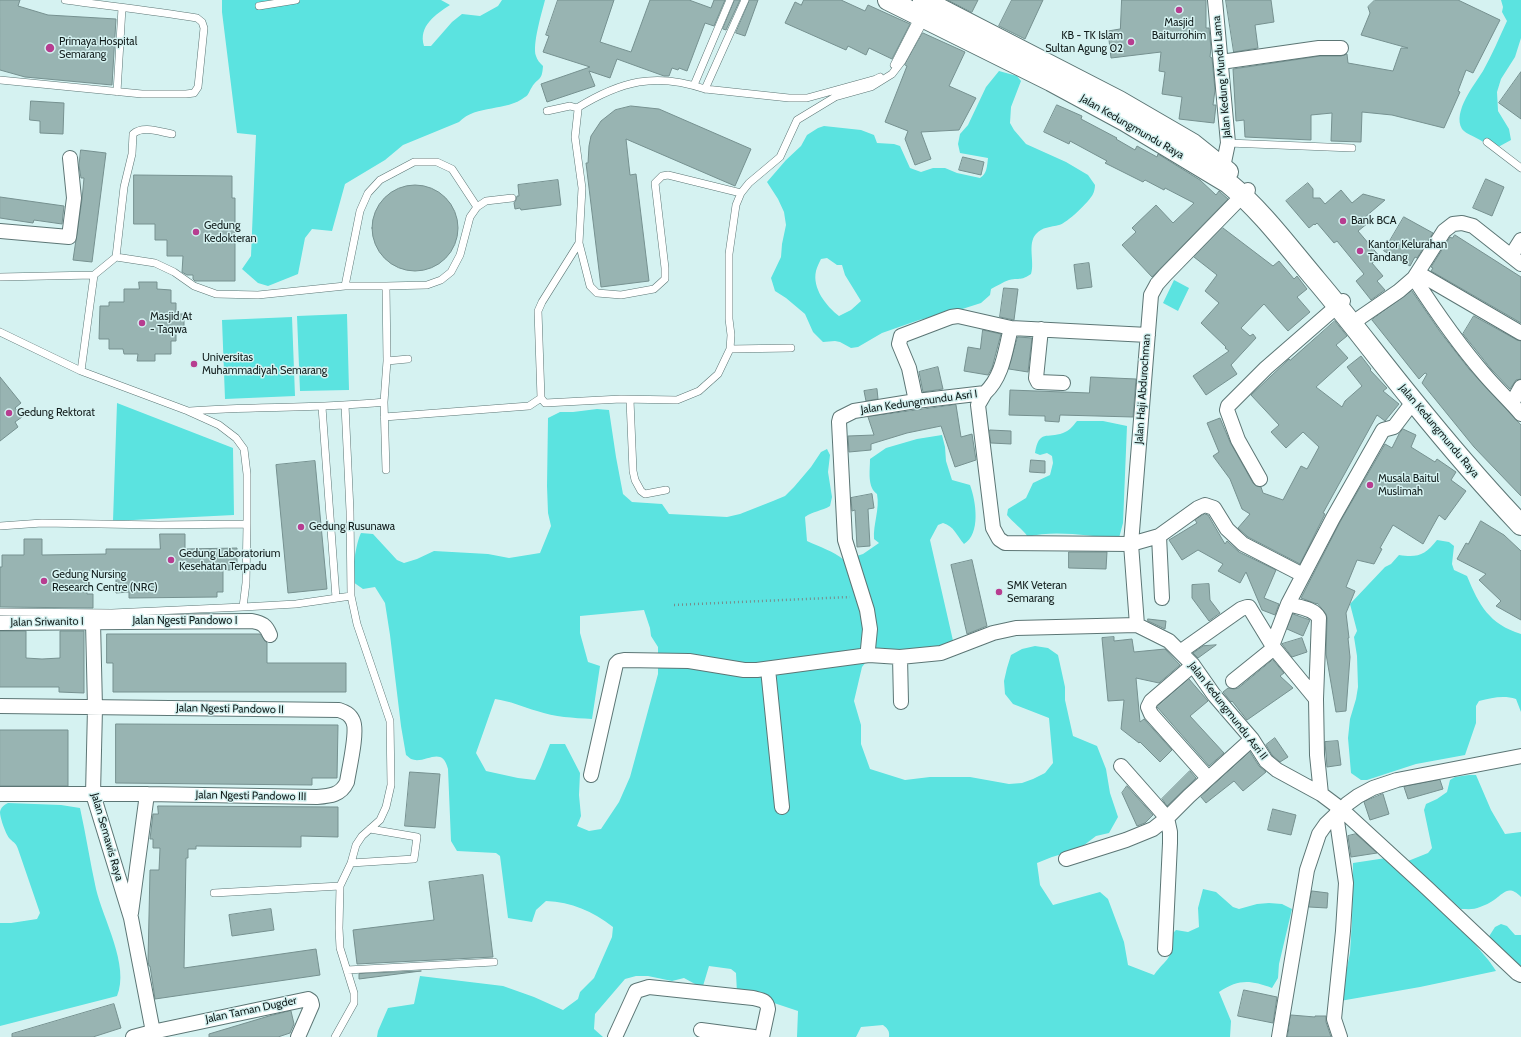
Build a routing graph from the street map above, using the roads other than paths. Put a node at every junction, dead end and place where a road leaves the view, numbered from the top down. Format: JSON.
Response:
{"nodes":[{"id":1,"x":65,"y":0,"type":"edge"},
{"id":2,"x":296,"y":0,"type":"edge"},
{"id":3,"x":730,"y":0,"type":"edge"},
{"id":4,"x":745,"y":0,"type":"edge"},
{"id":5,"x":888,"y":0,"type":"edge"},
{"id":6,"x":1215,"y":0,"type":"edge"},
{"id":7,"x":259,"y":6,"type":"dead end"},
{"id":8,"x":122,"y":8,"type":"junction"},
{"id":9,"x":922,"y":12,"type":"edge"},
{"id":10,"x":1341,"y":48,"type":"dead end"},
{"id":11,"x":1221,"y":62,"type":"junction"},
{"id":12,"x":0,"y":80,"type":"edge"},
{"id":13,"x":694,"y":85,"type":"junction"},
{"id":14,"x":705,"y":89,"type":"junction"},
{"id":15,"x":117,"y":92,"type":"junction"},
{"id":16,"x":577,"y":108,"type":"junction"},
{"id":17,"x":547,"y":111,"type":"dead end"},
{"id":18,"x":172,"y":134,"type":"dead end"},
{"id":19,"x":1487,"y":142,"type":"dead end"},
{"id":20,"x":1228,"y":143,"type":"junction"},
{"id":21,"x":1352,"y":148,"type":"dead end"},
{"id":22,"x":70,"y":158,"type":"dead end"},
{"id":23,"x":1521,"y":168,"type":"edge"},
{"id":24,"x":1219,"y":172,"type":"junction"},
{"id":25,"x":741,"y":193,"type":"junction"},
{"id":26,"x":1245,"y":193,"type":"junction"},
{"id":27,"x":512,"y":198,"type":"dead end"},
{"id":28,"x":477,"y":207,"type":"junction"},
{"id":29,"x":0,"y":231,"type":"edge"},
{"id":30,"x":1521,"y":240,"type":"edge"},
{"id":31,"x":579,"y":243,"type":"junction"},
{"id":32,"x":116,"y":257,"type":"junction"},
{"id":33,"x":1516,"y":260,"type":"edge"},
{"id":34,"x":94,"y":275,"type":"junction"},
{"id":35,"x":1416,"y":275,"type":"junction"},
{"id":36,"x":0,"y":276,"type":"edge"},
{"id":37,"x":345,"y":286,"type":"junction"},
{"id":38,"x":386,"y":286,"type":"junction"},
{"id":39,"x":1340,"y":303,"type":"junction"},
{"id":40,"x":1361,"y":326,"type":"junction"},
{"id":41,"x":1011,"y":328,"type":"junction"},
{"id":42,"x":1041,"y":329,"type":"junction"},
{"id":43,"x":0,"y":332,"type":"edge"},
{"id":44,"x":1521,"y":333,"type":"edge"},
{"id":45,"x":1148,"y":335,"type":"junction"},
{"id":46,"x":791,"y":348,"type":"dead end"},
{"id":47,"x":730,"y":349,"type":"junction"},
{"id":48,"x":408,"y":359,"type":"dead end"},
{"id":49,"x":387,"y":361,"type":"junction"},
{"id":50,"x":81,"y":371,"type":"junction"},
{"id":51,"x":1063,"y":383,"type":"dead end"},
{"id":52,"x":1521,"y":387,"type":"edge"},
{"id":53,"x":985,"y":393,"type":"junction"},
{"id":54,"x":541,"y":398,"type":"junction"},
{"id":55,"x":630,"y":400,"type":"junction"},
{"id":56,"x":916,"y":401,"type":"junction"},
{"id":57,"x":384,"y":402,"type":"junction"},
{"id":58,"x":1414,"y":402,"type":"junction"},
{"id":59,"x":1512,"y":403,"type":"junction"},
{"id":60,"x":345,"y":406,"type":"junction"},
{"id":61,"x":322,"y":407,"type":"junction"},
{"id":62,"x":188,"y":412,"type":"junction"},
{"id":63,"x":1521,"y":414,"type":"edge"},
{"id":64,"x":384,"y":417,"type":"junction"},
{"id":65,"x":386,"y":470,"type":"dead end"},
{"id":66,"x":1260,"y":479,"type":"dead end"},
{"id":67,"x":666,"y":490,"type":"dead end"},
{"id":68,"x":1521,"y":505,"type":"edge"},
{"id":69,"x":247,"y":524,"type":"junction"},
{"id":70,"x":1521,"y":525,"type":"edge"},
{"id":71,"x":0,"y":526,"type":"edge"},
{"id":72,"x":1159,"y":536,"type":"junction"},
{"id":73,"x":1131,"y":544,"type":"junction"},
{"id":74,"x":1303,"y":575,"type":"junction"},
{"id":75,"x":351,"y":596,"type":"junction"},
{"id":76,"x":336,"y":598,"type":"junction"},
{"id":77,"x":1162,"y":598,"type":"dead end"},
{"id":78,"x":1288,"y":604,"type":"junction"},
{"id":79,"x":243,"y":607,"type":"junction"},
{"id":80,"x":0,"y":612,"type":"edge"},
{"id":81,"x":93,"y":622,"type":"junction"},
{"id":82,"x":0,"y":623,"type":"edge"},
{"id":83,"x":1137,"y":625,"type":"junction"},
{"id":84,"x":270,"y":635,"type":"dead end"},
{"id":85,"x":1273,"y":647,"type":"junction"},
{"id":86,"x":1180,"y":652,"type":"junction"},
{"id":87,"x":869,"y":655,"type":"junction"},
{"id":88,"x":900,"y":657,"type":"junction"},
{"id":89,"x":1193,"y":666,"type":"junction"},
{"id":90,"x":768,"y":669,"type":"junction"},
{"id":91,"x":1233,"y":681,"type":"dead end"},
{"id":92,"x":1316,"y":699,"type":"junction"},
{"id":93,"x":902,"y":702,"type":"dead end"},
{"id":94,"x":0,"y":706,"type":"edge"},
{"id":95,"x":95,"y":708,"type":"junction"},
{"id":96,"x":355,"y":728,"type":"joint"},
{"id":97,"x":1252,"y":739,"type":"junction"},
{"id":98,"x":1521,"y":756,"type":"edge"},
{"id":99,"x":1121,"y":766,"type":"dead end"},
{"id":100,"x":592,"y":775,"type":"dead end"},
{"id":101,"x":1208,"y":778,"type":"junction"},
{"id":102,"x":0,"y":794,"type":"edge"},
{"id":103,"x":93,"y":794,"type":"junction"},
{"id":104,"x":146,"y":794,"type":"junction"},
{"id":105,"x":1321,"y":794,"type":"junction"},
{"id":106,"x":782,"y":807,"type":"dead end"},
{"id":107,"x":1338,"y":811,"type":"junction"},
{"id":108,"x":1167,"y":818,"type":"junction"},
{"id":109,"x":370,"y":829,"type":"junction"},
{"id":110,"x":1066,"y":859,"type":"dead end"},
{"id":111,"x":351,"y":863,"type":"junction"},
{"id":112,"x":340,"y":886,"type":"junction"},
{"id":113,"x":214,"y":893,"type":"dead end"},
{"id":114,"x":131,"y":918,"type":"junction"},
{"id":115,"x":1165,"y":949,"type":"dead end"},
{"id":116,"x":494,"y":962,"type":"dead end"},
{"id":117,"x":347,"y":970,"type":"junction"},
{"id":118,"x":1521,"y":975,"type":"edge"},
{"id":119,"x":701,"y":1030,"type":"dead end"},
{"id":120,"x":153,"y":1034,"type":"edge"},
{"id":121,"x":134,"y":1037,"type":"edge"},
{"id":122,"x":298,"y":1037,"type":"edge"},
{"id":123,"x":335,"y":1037,"type":"edge"},
{"id":124,"x":615,"y":1037,"type":"edge"},
{"id":125,"x":754,"y":1037,"type":"edge"},
{"id":126,"x":762,"y":1037,"type":"edge"},
{"id":127,"x":1279,"y":1037,"type":"edge"},
{"id":128,"x":1340,"y":1037,"type":"edge"}],
"edges":[{"from":1,"to":8,"type":"lane"},
{"from":2,"to":7,"type":"lane"},
{"from":3,"to":13,"type":"lane"},
{"from":4,"to":14,"type":"lane"},
{"from":5,"to":9,"type":"main road","name":"Jalan Kedungmundu Raya"},
{"from":6,"to":11,"type":"street","name":"Jalan Kedung Mundu Lama"},
{"from":8,"to":15,"type":"lane"},
{"from":8,"to":15,"type":"lane"},
{"from":9,"to":14,"type":"lane"},
{"from":9,"to":24,"type":"main road","name":"Jalan Kedungmundu Raya"},
{"from":9,"to":25,"type":"lane"},
{"from":10,"to":11,"type":"street"},
{"from":11,"to":20,"type":"street","name":"Jalan Kedung Mundu Lama"},
{"from":12,"to":15,"type":"lane"},
{"from":13,"to":14,"type":"lane"},
{"from":13,"to":16,"type":"lane"},
{"from":16,"to":17,"type":"lane"},
{"from":16,"to":31,"type":"lane"},
{"from":18,"to":32,"type":"lane"},
{"from":19,"to":23,"type":"lane"},
{"from":20,"to":21,"type":"lane"},
{"from":20,"to":24,"type":"street","name":"Jalan Kedung Mundu Lama"},
{"from":22,"to":29,"type":"street"},
{"from":24,"to":26,"type":"main road","name":"Jalan Kedungmundu Raya"},
{"from":25,"to":31,"type":"lane"},
{"from":25,"to":47,"type":"lane"},
{"from":26,"to":39,"type":"main road","name":"Jalan Kedungmundu Raya"},
{"from":26,"to":45,"type":"street","name":"Jalan Haji Abdurochman"},
{"from":27,"to":28,"type":"lane"},
{"from":28,"to":37,"type":"lane"},
{"from":28,"to":38,"type":"lane"},
{"from":30,"to":33,"type":"street"},
{"from":31,"to":54,"type":"lane"},
{"from":32,"to":34,"type":"lane"},
{"from":32,"to":37,"type":"lane"},
{"from":33,"to":35,"type":"street"},
{"from":34,"to":36,"type":"lane"},
{"from":34,"to":50,"type":"lane"},
{"from":35,"to":40,"type":"street"},
{"from":35,"to":44,"type":"street"},
{"from":35,"to":59,"type":"street"},
{"from":37,"to":38,"type":"lane"},
{"from":38,"to":49,"type":"lane"},
{"from":39,"to":40,"type":"main road","name":"Jalan Kedungmundu Raya"},
{"from":39,"to":66,"type":"street"},
{"from":40,"to":58,"type":"main road","name":"Jalan Kedungmundu Raya"},
{"from":40,"to":68,"type":"main road","name":"Jalan Kedungmundu Raya"},
{"from":41,"to":42,"type":"street"},
{"from":41,"to":53,"type":"street","name":"Jalan Kedungmundu Asri I"},
{"from":41,"to":56,"type":"street"},
{"from":42,"to":45,"type":"street"},
{"from":42,"to":51,"type":"street"},
{"from":43,"to":50,"type":"lane"},
{"from":45,"to":73,"type":"street","name":"Jalan Haji Abdurochman"},
{"from":46,"to":47,"type":"lane"},
{"from":47,"to":55,"type":"lane"},
{"from":48,"to":49,"type":"lane"},
{"from":49,"to":57,"type":"lane"},
{"from":50,"to":62,"type":"lane"},
{"from":52,"to":59,"type":"street"},
{"from":53,"to":56,"type":"street","name":"Jalan Kedungmundu Asri I"},
{"from":53,"to":73,"type":"street"},
{"from":54,"to":55,"type":"lane"},
{"from":54,"to":64,"type":"lane"},
{"from":55,"to":67,"type":"lane"},
{"from":56,"to":87,"type":"street","name":"Jalan Kedungmundu Asri I"},
{"from":57,"to":60,"type":"lane"},
{"from":57,"to":64,"type":"lane"},
{"from":58,"to":70,"type":"main road","name":"Jalan Kedungmundu Raya"},
{"from":58,"to":74,"type":"street"},
{"from":59,"to":63,"type":"street"},
{"from":60,"to":61,"type":"lane"},
{"from":60,"to":75,"type":"lane"},
{"from":61,"to":62,"type":"lane"},
{"from":61,"to":76,"type":"lane"},
{"from":62,"to":69,"type":"lane"},
{"from":64,"to":65,"type":"lane"},
{"from":69,"to":71,"type":"lane"},
{"from":69,"to":79,"type":"lane"},
{"from":72,"to":73,"type":"street"},
{"from":72,"to":74,"type":"street"},
{"from":72,"to":77,"type":"street"},
{"from":73,"to":83,"type":"street","name":"Jalan Haji Abdurochman"},
{"from":74,"to":78,"type":"street"},
{"from":75,"to":76,"type":"lane"},
{"from":75,"to":109,"type":"lane"},
{"from":76,"to":79,"type":"lane"},
{"from":78,"to":85,"type":"street"},
{"from":78,"to":92,"type":"street"},
{"from":79,"to":80,"type":"lane"},
{"from":81,"to":82,"type":"street","name":"Jalan Sriwanito I"},
{"from":81,"to":84,"type":"street","name":"Jalan Ngesti Pandowo I"},
{"from":81,"to":95,"type":"street","name":"Jalan Semawis Raya"},
{"from":83,"to":86,"type":"street","name":"Jalan Kedungmundu Asri II"},
{"from":83,"to":88,"type":"street"},
{"from":85,"to":86,"type":"street"},
{"from":85,"to":91,"type":"street"},
{"from":85,"to":92,"type":"street"},
{"from":86,"to":89,"type":"street","name":"Jalan Kedungmundu Asri II"},
{"from":87,"to":88,"type":"street"},
{"from":87,"to":90,"type":"street"},
{"from":88,"to":93,"type":"street"},
{"from":89,"to":97,"type":"street","name":"Jalan Kedungmundu Asri II"},
{"from":89,"to":101,"type":"street"},
{"from":90,"to":100,"type":"street"},
{"from":90,"to":106,"type":"street"},
{"from":92,"to":105,"type":"street"},
{"from":94,"to":95,"type":"street"},
{"from":95,"to":96,"type":"street","name":"Jalan Ngesti Pandowo II"},
{"from":95,"to":103,"type":"street","name":"Jalan Semawis Raya"},
{"from":96,"to":104,"type":"street","name":"Jalan Ngesti Pandowo III"},
{"from":97,"to":101,"type":"street"},
{"from":97,"to":105,"type":"street","name":"Jalan Kedungmundu Asri II"},
{"from":98,"to":107,"type":"street"},
{"from":99,"to":108,"type":"street"},
{"from":101,"to":108,"type":"street"},
{"from":102,"to":103,"type":"street","name":"Jalan Ngesti Pandowo III"},
{"from":103,"to":104,"type":"street","name":"Jalan Ngesti Pandowo III"},
{"from":103,"to":114,"type":"street","name":"Jalan Semawis Raya"},
{"from":104,"to":114,"type":"street","name":"Jalan Semawis Raya"},
{"from":105,"to":107,"type":"street","name":"Jalan Kedungmundu Asri II"},
{"from":107,"to":118,"type":"street","name":"Jalan Kedungmundu Asri II"},
{"from":107,"to":127,"type":"street"},
{"from":107,"to":128,"type":"street"},
{"from":108,"to":110,"type":"street"},
{"from":108,"to":115,"type":"street"},
{"from":109,"to":111,"type":"lane"},
{"from":109,"to":111,"type":"lane"},
{"from":111,"to":112,"type":"lane"},
{"from":112,"to":113,"type":"lane"},
{"from":112,"to":117,"type":"lane"},
{"from":114,"to":120,"type":"street","name":"Jalan Semawis Raya"},
{"from":116,"to":117,"type":"lane"},
{"from":117,"to":123,"type":"lane"},
{"from":119,"to":125,"type":"street"},
{"from":120,"to":121,"type":"street"},
{"from":120,"to":122,"type":"street","name":"Jalan Taman Dugder"},
{"from":124,"to":126,"type":"street"}]}
